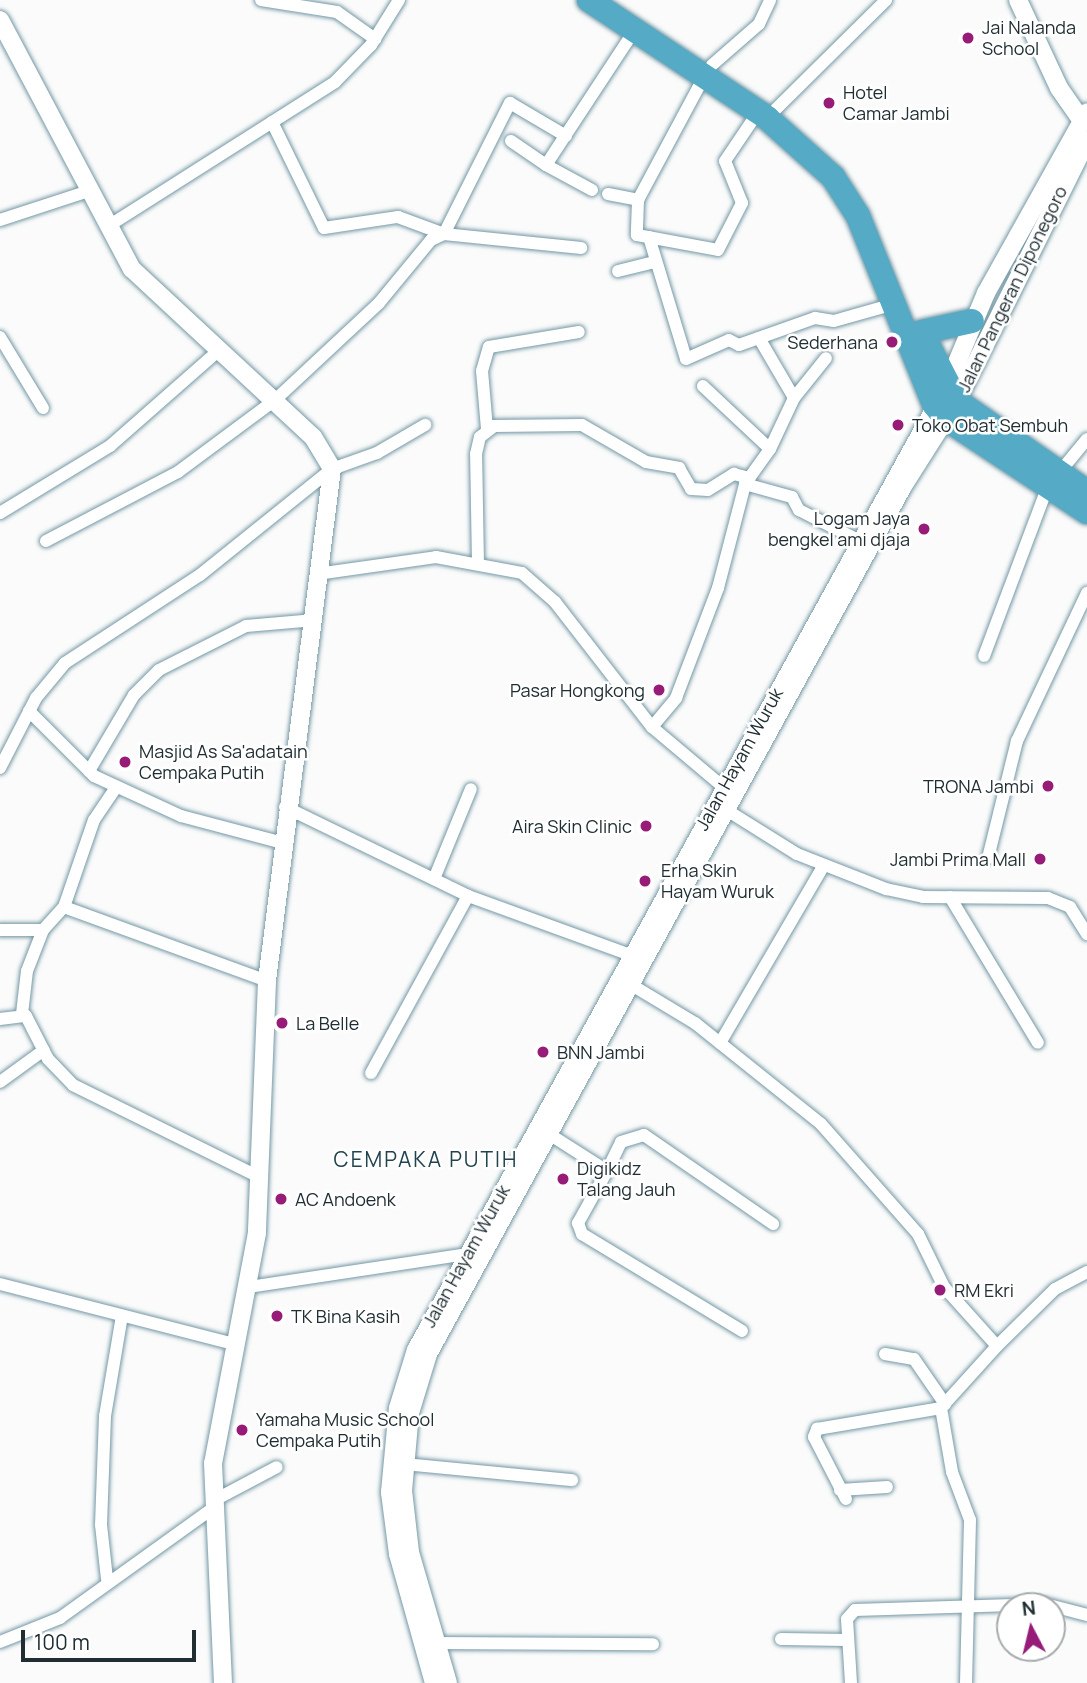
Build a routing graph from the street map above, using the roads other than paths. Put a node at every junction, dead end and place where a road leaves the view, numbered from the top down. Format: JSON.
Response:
{"nodes":[{"id":1,"x":261,"y":0,"type":"edge"},
{"id":2,"x":399,"y":0,"type":"edge"},
{"id":3,"x":589,"y":0,"type":"edge"},
{"id":4,"x":616,"y":0,"type":"edge"},
{"id":5,"x":769,"y":0,"type":"edge"},
{"id":6,"x":886,"y":0,"type":"edge"},
{"id":7,"x":1018,"y":0,"type":"edge"},
{"id":8,"x":0,"y":20,"type":"edge"},
{"id":9,"x":636,"y":28,"type":"junction"},
{"id":10,"x":375,"y":39,"type":"junction"},
{"id":11,"x":709,"y":70,"type":"junction"},
{"id":12,"x":767,"y":110,"type":"junction"},
{"id":13,"x":1085,"y":117,"type":"edge"},
{"id":14,"x":272,"y":122,"type":"junction"},
{"id":15,"x":566,"y":136,"type":"junction"},
{"id":16,"x":1087,"y":140,"type":"edge"},
{"id":17,"x":511,"y":141,"type":"dead end"},
{"id":18,"x":1083,"y":163,"type":"edge"},
{"id":19,"x":546,"y":164,"type":"junction"},
{"id":20,"x":92,"y":190,"type":"junction"},
{"id":21,"x":592,"y":190,"type":"dead end"},
{"id":22,"x":608,"y":194,"type":"dead end"},
{"id":23,"x":638,"y":200,"type":"junction"},
{"id":24,"x":0,"y":220,"type":"edge"},
{"id":25,"x":110,"y":225,"type":"junction"},
{"id":26,"x":444,"y":234,"type":"junction"},
{"id":27,"x":649,"y":237,"type":"junction"},
{"id":28,"x":581,"y":248,"type":"dead end"},
{"id":29,"x":655,"y":262,"type":"junction"},
{"id":30,"x":618,"y":271,"type":"dead end"},
{"id":31,"x":894,"y":303,"type":"junction"},
{"id":32,"x":972,"y":321,"type":"junction"},
{"id":33,"x":579,"y":332,"type":"dead end"},
{"id":34,"x":922,"y":332,"type":"junction"},
{"id":35,"x":0,"y":337,"type":"edge"},
{"id":36,"x":759,"y":338,"type":"junction"},
{"id":37,"x":217,"y":352,"type":"junction"},
{"id":38,"x":826,"y":358,"type":"dead end"},
{"id":39,"x":703,"y":386,"type":"dead end"},
{"id":40,"x":794,"y":398,"type":"junction"},
{"id":41,"x":275,"y":400,"type":"junction"},
{"id":42,"x":945,"y":402,"type":"junction"},
{"id":43,"x":43,"y":408,"type":"dead end"},
{"id":44,"x":425,"y":425,"type":"dead end"},
{"id":45,"x":487,"y":429,"type":"junction"},
{"id":46,"x":1087,"y":439,"type":"edge"},
{"id":47,"x":770,"y":449,"type":"junction"},
{"id":48,"x":332,"y":469,"type":"junction"},
{"id":49,"x":1053,"y":480,"type":"junction"},
{"id":50,"x":748,"y":481,"type":"junction"},
{"id":51,"x":1087,"y":492,"type":"edge"},
{"id":52,"x":1087,"y":512,"type":"edge"},
{"id":53,"x":0,"y":513,"type":"edge"},
{"id":54,"x":858,"y":540,"type":"junction"},
{"id":55,"x":46,"y":541,"type":"dead end"},
{"id":56,"x":478,"y":564,"type":"junction"},
{"id":57,"x":317,"y":574,"type":"junction"},
{"id":58,"x":1087,"y":593,"type":"edge"},
{"id":59,"x":314,"y":620,"type":"junction"},
{"id":60,"x":984,"y":656,"type":"dead end"},
{"id":61,"x":29,"y":711,"type":"junction"},
{"id":62,"x":652,"y":727,"type":"junction"},
{"id":63,"x":0,"y":768,"type":"edge"},
{"id":64,"x":89,"y":771,"type":"junction"},
{"id":65,"x":722,"y":786,"type":"junction"},
{"id":66,"x":116,"y":787,"type":"junction"},
{"id":67,"x":471,"y":789,"type":"dead end"},
{"id":68,"x":285,"y":807,"type":"junction"},
{"id":69,"x":725,"y":809,"type":"junction"},
{"id":70,"x":283,"y":843,"type":"junction"},
{"id":71,"x":988,"y":858,"type":"dead end"},
{"id":72,"x":824,"y":865,"type":"junction"},
{"id":73,"x":435,"y":879,"type":"junction"},
{"id":74,"x":468,"y":896,"type":"junction"},
{"id":75,"x":950,"y":897,"type":"junction"},
{"id":76,"x":64,"y":907,"type":"junction"},
{"id":77,"x":0,"y":930,"type":"edge"},
{"id":78,"x":43,"y":930,"type":"junction"},
{"id":79,"x":1087,"y":934,"type":"edge"},
{"id":80,"x":638,"y":958,"type":"junction"},
{"id":81,"x":267,"y":981,"type":"junction"},
{"id":82,"x":625,"y":981,"type":"junction"},
{"id":83,"x":22,"y":1014,"type":"junction"},
{"id":84,"x":0,"y":1019,"type":"edge"},
{"id":85,"x":720,"y":1043,"type":"junction"},
{"id":86,"x":1038,"y":1043,"type":"dead end"},
{"id":87,"x":44,"y":1050,"type":"junction"},
{"id":88,"x":371,"y":1073,"type":"dead end"},
{"id":89,"x":0,"y":1082,"type":"edge"},
{"id":90,"x":549,"y":1134,"type":"junction"},
{"id":91,"x":607,"y":1171,"type":"junction"},
{"id":92,"x":257,"y":1176,"type":"junction"},
{"id":93,"x":773,"y":1224,"type":"dead end"},
{"id":94,"x":466,"y":1254,"type":"junction"},
{"id":95,"x":1087,"y":1272,"type":"edge"},
{"id":96,"x":0,"y":1284,"type":"edge"},
{"id":97,"x":249,"y":1287,"type":"junction"},
{"id":98,"x":122,"y":1316,"type":"junction"},
{"id":99,"x":742,"y":1331,"type":"dead end"},
{"id":100,"x":234,"y":1344,"type":"junction"},
{"id":101,"x":997,"y":1346,"type":"junction"},
{"id":102,"x":885,"y":1354,"type":"dead end"},
{"id":103,"x":943,"y":1406,"type":"junction"},
{"id":104,"x":405,"y":1464,"type":"junction"},
{"id":105,"x":277,"y":1467,"type":"dead end"},
{"id":106,"x":572,"y":1480,"type":"dead end"},
{"id":107,"x":887,"y":1487,"type":"dead end"},
{"id":108,"x":213,"y":1504,"type":"junction"},
{"id":109,"x":107,"y":1578,"type":"junction"},
{"id":110,"x":968,"y":1608,"type":"junction"},
{"id":111,"x":1087,"y":1615,"type":"edge"},
{"id":112,"x":781,"y":1639,"type":"dead end"},
{"id":113,"x":847,"y":1640,"type":"junction"},
{"id":114,"x":0,"y":1643,"type":"edge"},
{"id":115,"x":435,"y":1643,"type":"junction"},
{"id":116,"x":653,"y":1644,"type":"dead end"},
{"id":117,"x":223,"y":1683,"type":"edge"},
{"id":118,"x":434,"y":1683,"type":"edge"},
{"id":119,"x":448,"y":1683,"type":"edge"},
{"id":120,"x":851,"y":1683,"type":"edge"},
{"id":121,"x":966,"y":1683,"type":"edge"}],
"edges":[{"from":1,"to":10,"type":"street"},
{"from":2,"to":10,"type":"street"},
{"from":3,"to":9,"type":"highway"},
{"from":4,"to":11,"type":"highway"},
{"from":5,"to":11,"type":"street"},
{"from":6,"to":12,"type":"street"},
{"from":7,"to":13,"type":"main road"},
{"from":8,"to":20,"type":"main road"},
{"from":9,"to":11,"type":"highway"},
{"from":9,"to":15,"type":"street"},
{"from":10,"to":14,"type":"street"},
{"from":11,"to":12,"type":"highway"},
{"from":11,"to":23,"type":"street"},
{"from":12,"to":27,"type":"street"},
{"from":12,"to":31,"type":"highway"},
{"from":12,"to":34,"type":"highway"},
{"from":13,"to":32,"type":"main road","name":"Jalan Pangeran Diponegoro"},
{"from":14,"to":25,"type":"street"},
{"from":14,"to":26,"type":"street"},
{"from":15,"to":19,"type":"street"},
{"from":15,"to":26,"type":"street"},
{"from":16,"to":18,"type":"main road","name":"Jalan Pangeran Diponegoro"},
{"from":17,"to":19,"type":"street"},
{"from":18,"to":42,"type":"main road","name":"Jalan Pangeran Diponegoro"},
{"from":19,"to":21,"type":"street"},
{"from":20,"to":24,"type":"street"},
{"from":20,"to":25,"type":"main road"},
{"from":22,"to":23,"type":"street"},
{"from":23,"to":27,"type":"street"},
{"from":25,"to":37,"type":"main road"},
{"from":26,"to":28,"type":"street"},
{"from":26,"to":41,"type":"street"},
{"from":27,"to":29,"type":"street"},
{"from":29,"to":30,"type":"street"},
{"from":29,"to":36,"type":"street"},
{"from":31,"to":36,"type":"street"},
{"from":31,"to":42,"type":"highway"},
{"from":32,"to":34,"type":"highway"},
{"from":32,"to":42,"type":"main road","name":"Jalan Pangeran Diponegoro"},
{"from":33,"to":45,"type":"street"},
{"from":34,"to":42,"type":"highway"},
{"from":35,"to":43,"type":"street"},
{"from":36,"to":40,"type":"street"},
{"from":37,"to":41,"type":"main road"},
{"from":37,"to":53,"type":"street"},
{"from":38,"to":40,"type":"street"},
{"from":39,"to":47,"type":"street"},
{"from":40,"to":47,"type":"street"},
{"from":41,"to":48,"type":"main road"},
{"from":41,"to":55,"type":"street"},
{"from":42,"to":49,"type":"highway"},
{"from":42,"to":54,"type":"main road","name":"Jalan Hayam Wuruk"},
{"from":42,"to":69,"type":"main road","name":"Jalan Hayam Wuruk"},
{"from":44,"to":48,"type":"street"},
{"from":45,"to":50,"type":"street"},
{"from":45,"to":56,"type":"street"},
{"from":46,"to":49,"type":"street"},
{"from":47,"to":50,"type":"street"},
{"from":48,"to":57,"type":"main road"},
{"from":48,"to":61,"type":"street"},
{"from":49,"to":51,"type":"highway"},
{"from":49,"to":52,"type":"highway"},
{"from":49,"to":60,"type":"street"},
{"from":50,"to":54,"type":"street"},
{"from":50,"to":62,"type":"street"},
{"from":54,"to":65,"type":"main road","name":"Jalan Hayam Wuruk"},
{"from":56,"to":57,"type":"street"},
{"from":56,"to":62,"type":"street"},
{"from":57,"to":59,"type":"main road"},
{"from":58,"to":71,"type":"street"},
{"from":59,"to":64,"type":"street"},
{"from":59,"to":68,"type":"main road"},
{"from":61,"to":63,"type":"street"},
{"from":61,"to":64,"type":"street"},
{"from":62,"to":65,"type":"street"},
{"from":64,"to":66,"type":"street"},
{"from":65,"to":80,"type":"main road","name":"Jalan Hayam Wuruk"},
{"from":66,"to":70,"type":"street"},
{"from":66,"to":76,"type":"street"},
{"from":67,"to":73,"type":"street"},
{"from":68,"to":70,"type":"main road"},
{"from":68,"to":73,"type":"street"},
{"from":69,"to":72,"type":"street"},
{"from":69,"to":80,"type":"main road","name":"Jalan Hayam Wuruk"},
{"from":70,"to":81,"type":"main road"},
{"from":72,"to":75,"type":"street"},
{"from":72,"to":85,"type":"street"},
{"from":73,"to":74,"type":"street"},
{"from":74,"to":80,"type":"street"},
{"from":74,"to":88,"type":"street"},
{"from":75,"to":79,"type":"street"},
{"from":75,"to":86,"type":"street"},
{"from":76,"to":78,"type":"street"},
{"from":76,"to":81,"type":"street"},
{"from":77,"to":78,"type":"street"},
{"from":78,"to":83,"type":"street"},
{"from":80,"to":82,"type":"main road","name":"Jalan Hayam Wuruk"},
{"from":81,"to":92,"type":"main road"},
{"from":82,"to":85,"type":"street"},
{"from":82,"to":90,"type":"main road","name":"Jalan Hayam Wuruk"},
{"from":82,"to":94,"type":"main road","name":"Jalan Hayam Wuruk"},
{"from":83,"to":84,"type":"street"},
{"from":83,"to":87,"type":"street"},
{"from":85,"to":101,"type":"street"},
{"from":87,"to":89,"type":"street"},
{"from":87,"to":92,"type":"street"},
{"from":90,"to":91,"type":"street"},
{"from":90,"to":104,"type":"main road","name":"Jalan Hayam Wuruk"},
{"from":91,"to":93,"type":"street"},
{"from":91,"to":99,"type":"street"},
{"from":92,"to":97,"type":"main road"},
{"from":94,"to":97,"type":"street"},
{"from":94,"to":118,"type":"main road","name":"Jalan Hayam Wuruk"},
{"from":95,"to":101,"type":"street"},
{"from":96,"to":98,"type":"street"},
{"from":97,"to":100,"type":"main road"},
{"from":98,"to":100,"type":"street"},
{"from":98,"to":109,"type":"street"},
{"from":100,"to":108,"type":"main road"},
{"from":101,"to":103,"type":"street"},
{"from":102,"to":103,"type":"street"},
{"from":103,"to":107,"type":"street"},
{"from":103,"to":110,"type":"street"},
{"from":104,"to":106,"type":"street"},
{"from":104,"to":115,"type":"main road","name":"Jalan Hayam Wuruk"},
{"from":105,"to":108,"type":"street"},
{"from":108,"to":109,"type":"street"},
{"from":108,"to":117,"type":"main road"},
{"from":109,"to":114,"type":"street"},
{"from":110,"to":111,"type":"street"},
{"from":110,"to":113,"type":"street"},
{"from":110,"to":121,"type":"street"},
{"from":112,"to":113,"type":"street"},
{"from":113,"to":120,"type":"street"},
{"from":115,"to":116,"type":"street"},
{"from":115,"to":119,"type":"main road","name":"Jalan Hayam Wuruk"}]}
